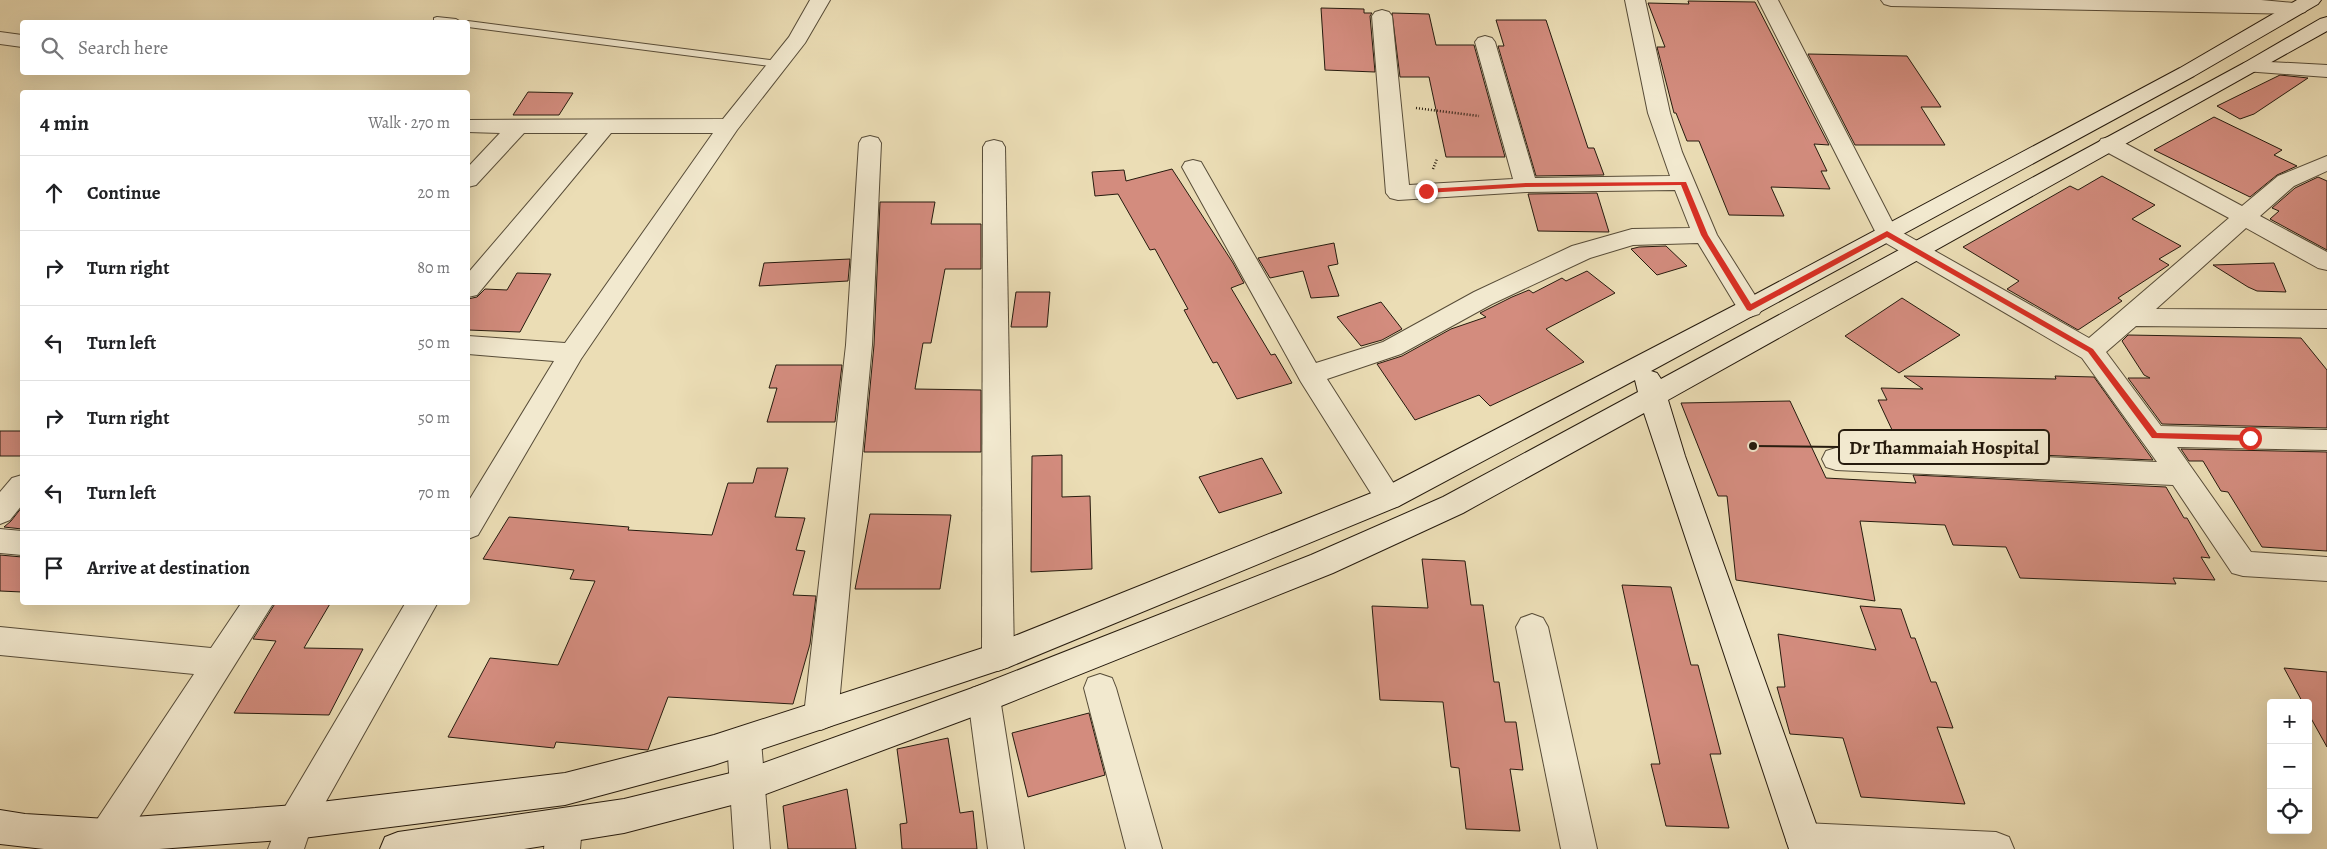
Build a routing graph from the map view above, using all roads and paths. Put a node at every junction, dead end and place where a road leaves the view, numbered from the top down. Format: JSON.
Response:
{"nodes":[{"id":1,"x":820,"y":0,"type":"edge"},
{"id":2,"x":1635,"y":0,"type":"edge"},
{"id":3,"x":1768,"y":0,"type":"edge"},
{"id":4,"x":1891,"y":0,"type":"edge"},
{"id":5,"x":2305,"y":4,"type":"edge"},
{"id":6,"x":1382,"y":16,"type":"dead end"},
{"id":7,"x":2327,"y":23,"type":"edge"},
{"id":8,"x":470,"y":24,"type":"edge"},
{"id":9,"x":0,"y":38,"type":"edge"},
{"id":10,"x":20,"y":41,"type":"edge"},
{"id":11,"x":1485,"y":42,"type":"dead end"},
{"id":12,"x":778,"y":64,"type":"junction"},
{"id":13,"x":2251,"y":67,"type":"junction"},
{"id":14,"x":2327,"y":71,"type":"edge"},
{"id":15,"x":1390,"y":107,"type":"junction"},
{"id":16,"x":1485,"y":117,"type":"dead end"},
{"id":17,"x":470,"y":126,"type":"edge"},
{"id":18,"x":518,"y":126,"type":"junction"},
{"id":19,"x":605,"y":126,"type":"junction"},
{"id":20,"x":729,"y":126,"type":"junction"},
{"id":21,"x":870,"y":143,"type":"dead end"},
{"id":22,"x":2109,"y":144,"type":"junction"},
{"id":23,"x":994,"y":147,"type":"dead end"},
{"id":24,"x":2325,"y":166,"type":"edge"},
{"id":25,"x":1193,"y":167,"type":"dead end"},
{"id":26,"x":470,"y":178,"type":"edge"},
{"id":27,"x":1684,"y":183,"type":"junction"},
{"id":28,"x":1526,"y":185,"type":"junction"},
{"id":29,"x":2244,"y":218,"type":"junction"},
{"id":30,"x":1887,"y":234,"type":"junction"},
{"id":31,"x":1705,"y":235,"type":"junction"},
{"id":32,"x":1914,"y":250,"type":"junction"},
{"id":33,"x":2327,"y":262,"type":"edge"},
{"id":34,"x":470,"y":287,"type":"edge"},
{"id":35,"x":1750,"y":308,"type":"junction"},
{"id":36,"x":2129,"y":317,"type":"junction"},
{"id":37,"x":2327,"y":319,"type":"edge"},
{"id":38,"x":470,"y":345,"type":"edge"},
{"id":39,"x":2090,"y":350,"type":"junction"},
{"id":40,"x":572,"y":353,"type":"junction"},
{"id":41,"x":1642,"y":364,"type":"junction"},
{"id":42,"x":1310,"y":375,"type":"junction"},
{"id":43,"x":1654,"y":396,"type":"junction"},
{"id":44,"x":2155,"y":436,"type":"junction"},
{"id":45,"x":2327,"y":440,"type":"edge"},
{"id":46,"x":1836,"y":459,"type":"dead end"},
{"id":47,"x":2182,"y":474,"type":"junction"},
{"id":48,"x":20,"y":488,"type":"edge"},
{"id":49,"x":1389,"y":498,"type":"junction"},
{"id":50,"x":0,"y":512,"type":"edge"},
{"id":51,"x":470,"y":524,"type":"edge"},
{"id":52,"x":0,"y":541,"type":"edge"},
{"id":53,"x":20,"y":543,"type":"edge"},
{"id":54,"x":2327,"y":569,"type":"edge"},
{"id":55,"x":257,"y":605,"type":"edge"},
{"id":56,"x":420,"y":605,"type":"edge"},
{"id":57,"x":1532,"y":627,"type":"dead end"},
{"id":58,"x":0,"y":641,"type":"edge"},
{"id":59,"x":998,"y":657,"type":"junction"},
{"id":60,"x":219,"y":663,"type":"junction"},
{"id":61,"x":1100,"y":688,"type":"dead end"},
{"id":62,"x":984,"y":698,"type":"junction"},
{"id":63,"x":822,"y":715,"type":"junction"},
{"id":64,"x":744,"y":741,"type":"junction"},
{"id":65,"x":747,"y":785,"type":"junction"},
{"id":66,"x":0,"y":827,"type":"edge"},
{"id":67,"x":291,"y":835,"type":"edge"},
{"id":68,"x":107,"y":836,"type":"junction"},
{"id":69,"x":563,"y":837,"type":"edge"},
{"id":70,"x":1805,"y":844,"type":"edge"},
{"id":71,"x":398,"y":849,"type":"edge"},
{"id":72,"x":752,"y":849,"type":"edge"},
{"id":73,"x":1006,"y":849,"type":"edge"},
{"id":74,"x":1144,"y":849,"type":"edge"},
{"id":75,"x":1579,"y":849,"type":"edge"},
{"id":76,"x":1996,"y":849,"type":"edge"}],
"edges":[{"from":1,"to":12,"type":"street"},
{"from":2,"to":27,"type":"street"},
{"from":3,"to":30,"type":"street"},
{"from":4,"to":5,"type":"street"},
{"from":5,"to":30,"type":"street"},
{"from":6,"to":15,"type":"street"},
{"from":7,"to":13,"type":"street"},
{"from":8,"to":12,"type":"lane"},
{"from":9,"to":10,"type":"street"},
{"from":11,"to":28,"type":"street"},
{"from":12,"to":20,"type":"street"},
{"from":13,"to":14,"type":"street"},
{"from":13,"to":22,"type":"street"},
{"from":15,"to":16,"type":"path"},
{"from":15,"to":28,"type":"street"},
{"from":17,"to":18,"type":"street"},
{"from":18,"to":19,"type":"street"},
{"from":18,"to":26,"type":"street"},
{"from":19,"to":20,"type":"street"},
{"from":19,"to":34,"type":"street"},
{"from":20,"to":40,"type":"street"},
{"from":21,"to":63,"type":"street"},
{"from":22,"to":29,"type":"street"},
{"from":22,"to":32,"type":"street"},
{"from":23,"to":59,"type":"street"},
{"from":24,"to":29,"type":"street"},
{"from":25,"to":42,"type":"street"},
{"from":27,"to":28,"type":"street"},
{"from":27,"to":31,"type":"street"},
{"from":29,"to":33,"type":"street"},
{"from":29,"to":36,"type":"street"},
{"from":30,"to":32,"type":"street"},
{"from":30,"to":35,"type":"street"},
{"from":31,"to":35,"type":"street"},
{"from":31,"to":42,"type":"street"},
{"from":32,"to":39,"type":"street"},
{"from":32,"to":43,"type":"street"},
{"from":35,"to":41,"type":"street"},
{"from":36,"to":37,"type":"street"},
{"from":36,"to":39,"type":"street"},
{"from":38,"to":40,"type":"street"},
{"from":39,"to":44,"type":"street"},
{"from":40,"to":51,"type":"street"},
{"from":41,"to":43,"type":"street"},
{"from":41,"to":49,"type":"street"},
{"from":42,"to":49,"type":"street"},
{"from":43,"to":62,"type":"street"},
{"from":43,"to":70,"type":"street"},
{"from":44,"to":45,"type":"street"},
{"from":44,"to":47,"type":"street"},
{"from":46,"to":47,"type":"street"},
{"from":47,"to":54,"type":"street"},
{"from":48,"to":50,"type":"street"},
{"from":49,"to":59,"type":"street"},
{"from":52,"to":53,"type":"street"},
{"from":55,"to":60,"type":"street"},
{"from":56,"to":67,"type":"street"},
{"from":57,"to":75,"type":"street"},
{"from":58,"to":60,"type":"street"},
{"from":59,"to":63,"type":"street"},
{"from":60,"to":68,"type":"street"},
{"from":61,"to":74,"type":"street"},
{"from":62,"to":65,"type":"street"},
{"from":62,"to":73,"type":"street"},
{"from":63,"to":64,"type":"street"},
{"from":64,"to":65,"type":"street"},
{"from":64,"to":67,"type":"street"},
{"from":65,"to":69,"type":"street"},
{"from":65,"to":72,"type":"street"},
{"from":66,"to":68,"type":"street"},
{"from":67,"to":68,"type":"street"},
{"from":69,"to":71,"type":"street"},
{"from":70,"to":76,"type":"street"}]}
